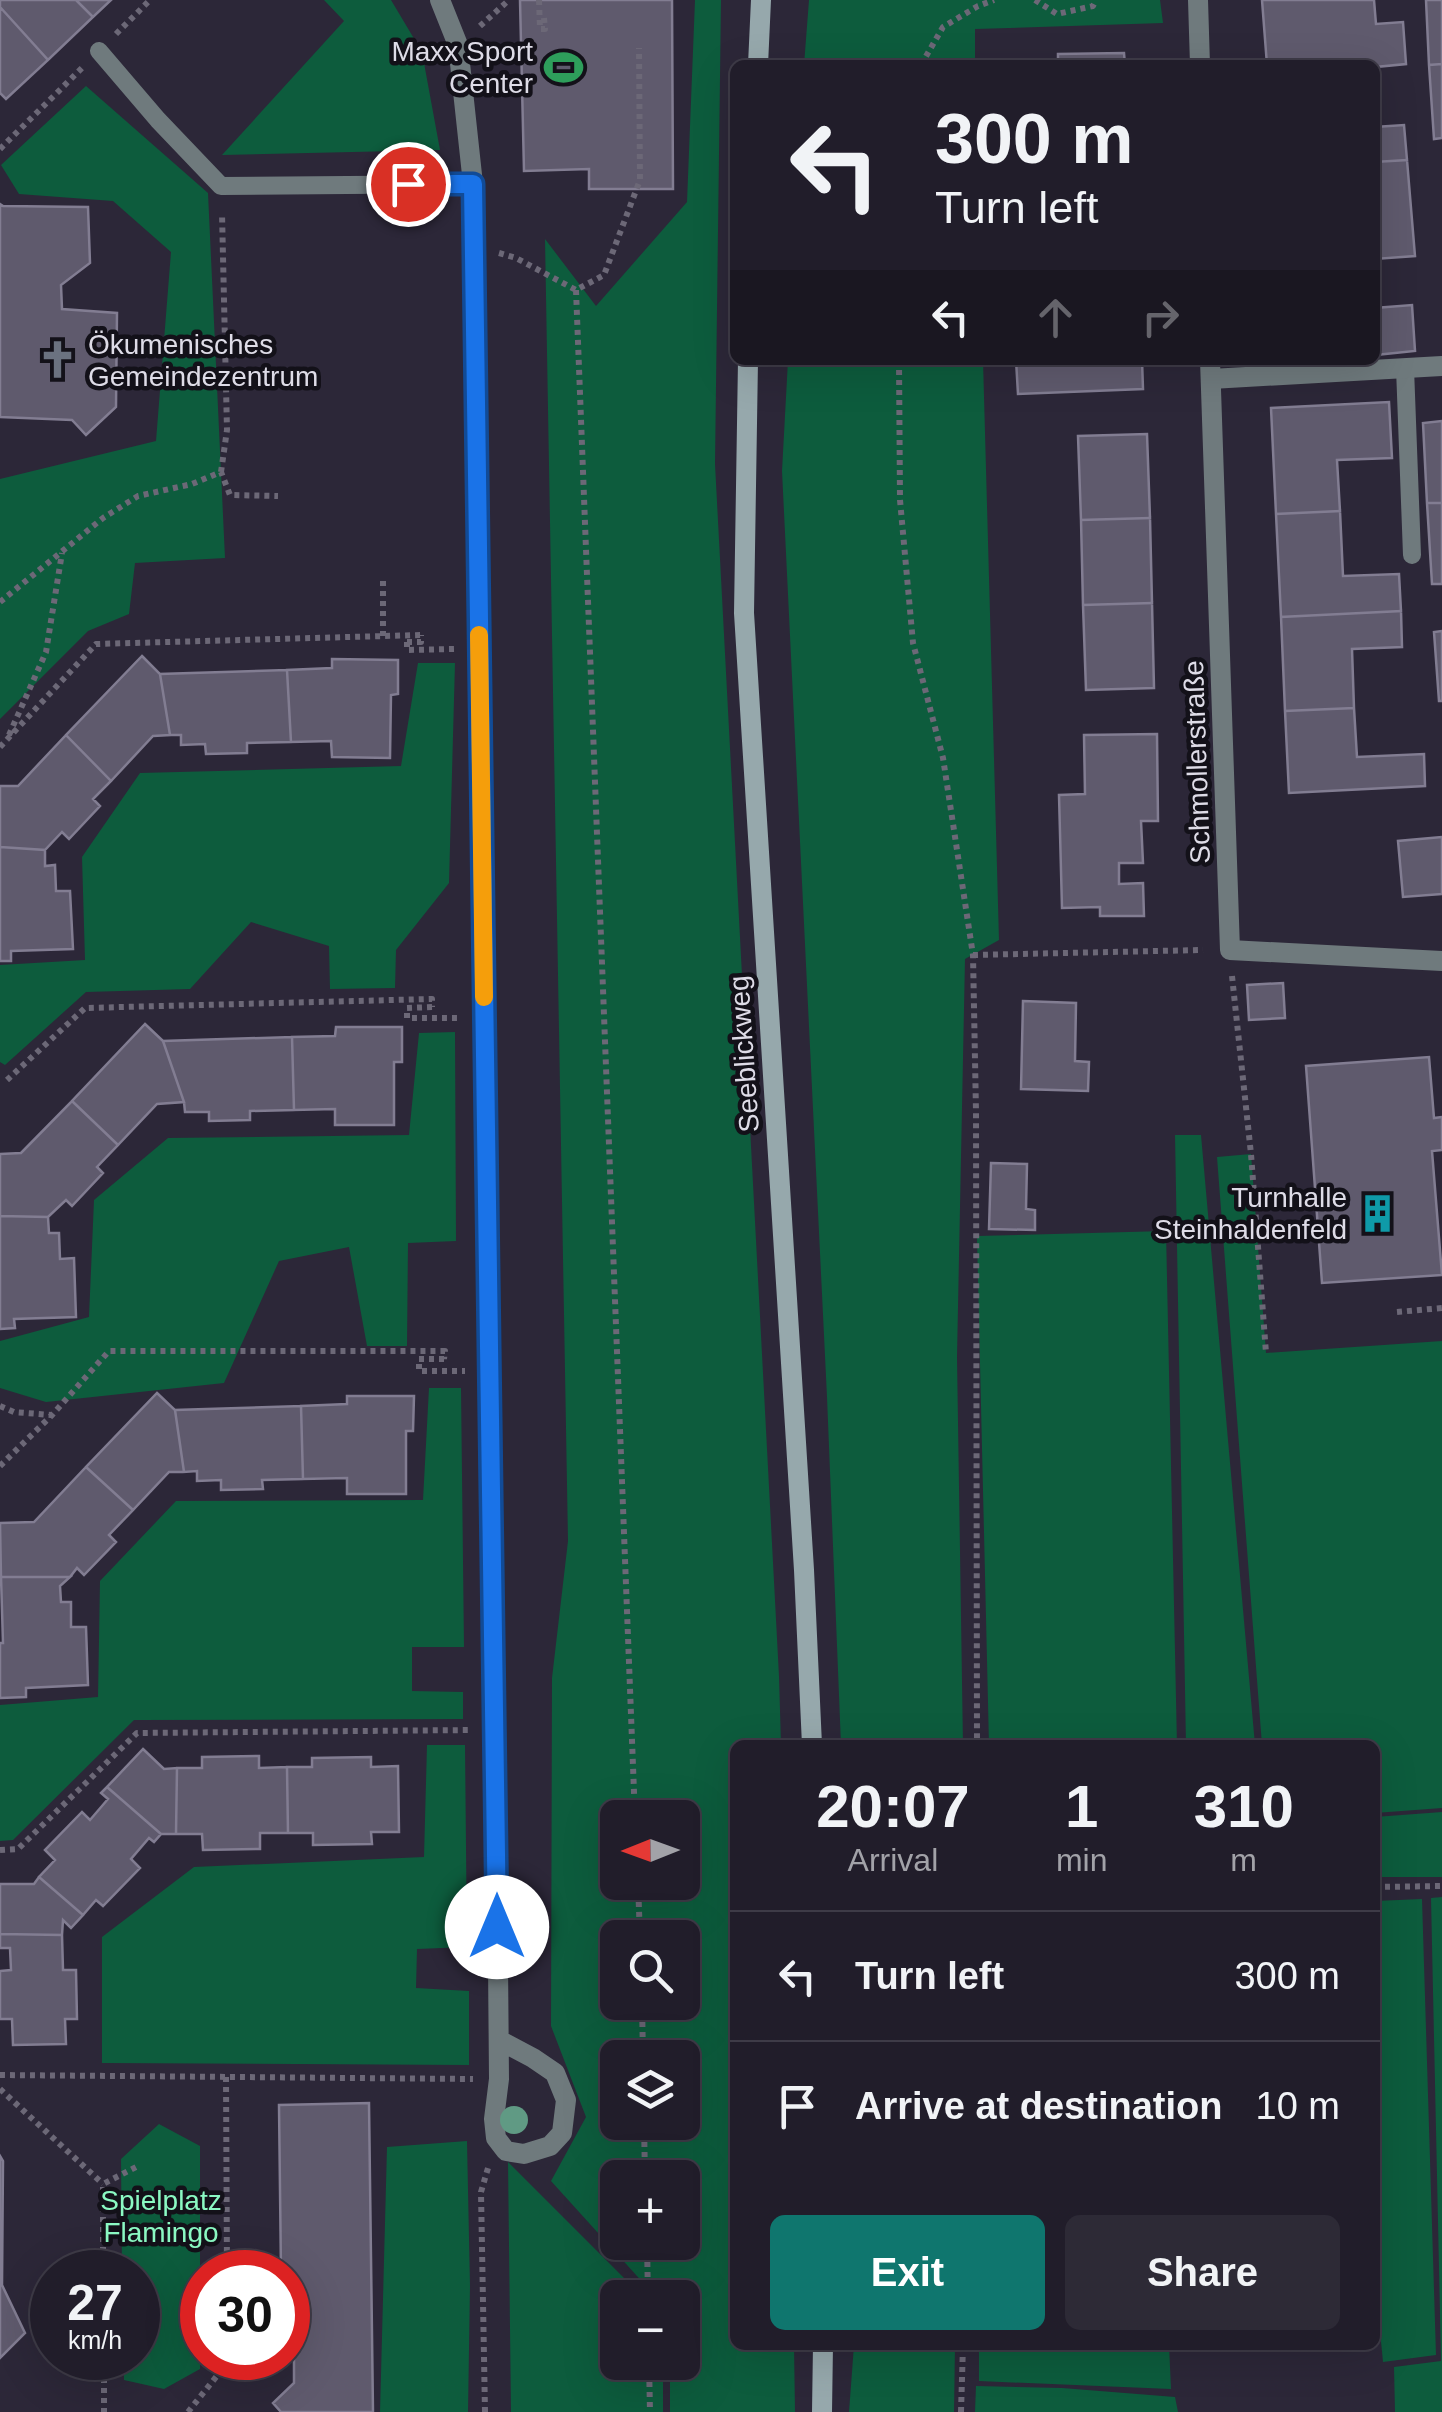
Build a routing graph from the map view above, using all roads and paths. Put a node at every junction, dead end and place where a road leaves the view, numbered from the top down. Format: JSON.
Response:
{"nodes":[{"id":1,"x":150,"y":0,"type":"edge"},
{"id":2,"x":440,"y":0,"type":"edge"},
{"id":3,"x":539,"y":0,"type":"edge"},
{"id":4,"x":761,"y":0,"type":"edge"},
{"id":5,"x":994,"y":0,"type":"edge"},
{"id":6,"x":1035,"y":0,"type":"edge"},
{"id":7,"x":1096,"y":0,"type":"edge"},
{"id":8,"x":1198,"y":0,"type":"edge"},
{"id":9,"x":544,"y":18,"type":"dead end"},
{"id":10,"x":639,"y":48,"type":"dead end"},
{"id":11,"x":99,"y":51,"type":"junction"},
{"id":12,"x":758,"y":60,"type":"edge"},
{"id":13,"x":924,"y":60,"type":"edge"},
{"id":14,"x":1200,"y":60,"type":"edge"},
{"id":15,"x":0,"y":149,"type":"edge"},
{"id":16,"x":473,"y":184,"type":"junction"},
{"id":17,"x":222,"y":186,"type":"junction"},
{"id":18,"x":474,"y":245,"type":"junction"},
{"id":19,"x":576,"y":290,"type":"junction"},
{"id":20,"x":748,"y":365,"type":"edge"},
{"id":21,"x":899,"y":365,"type":"edge"},
{"id":22,"x":1442,"y":366,"type":"edge"},
{"id":23,"x":1405,"y":368,"type":"junction"},
{"id":24,"x":1211,"y":370,"type":"edge"},
{"id":25,"x":221,"y":472,"type":"junction"},
{"id":26,"x":278,"y":496,"type":"dead end"},
{"id":27,"x":62,"y":553,"type":"junction"},
{"id":28,"x":1412,"y":556,"type":"dead end"},
{"id":29,"x":383,"y":582,"type":"dead end"},
{"id":30,"x":0,"y":602,"type":"edge"},
{"id":31,"x":383,"y":636,"type":"junction"},
{"id":32,"x":480,"y":649,"type":"junction"},
{"id":33,"x":3,"y":744,"type":"edge"},
{"id":34,"x":1230,"y":950,"type":"junction"},
{"id":35,"x":973,"y":955,"type":"junction"},
{"id":36,"x":1442,"y":961,"type":"edge"},
{"id":37,"x":485,"y":1018,"type":"junction"},
{"id":38,"x":7,"y":1080,"type":"dead end"},
{"id":39,"x":1442,"y":1308,"type":"edge"},
{"id":40,"x":1397,"y":1312,"type":"dead end"},
{"id":41,"x":1266,"y":1353,"type":"dead end"},
{"id":42,"x":490,"y":1370,"type":"junction"},
{"id":43,"x":0,"y":1406,"type":"edge"},
{"id":44,"x":52,"y":1415,"type":"junction"},
{"id":45,"x":0,"y":1466,"type":"edge"},
{"id":46,"x":496,"y":1730,"type":"junction"},
{"id":47,"x":812,"y":1740,"type":"edge"},
{"id":48,"x":977,"y":1740,"type":"edge"},
{"id":49,"x":635,"y":1800,"type":"edge"},
{"id":50,"x":0,"y":1850,"type":"edge"},
{"id":51,"x":1442,"y":1886,"type":"edge"},
{"id":52,"x":1380,"y":1887,"type":"edge"},
{"id":53,"x":499,"y":2040,"type":"junction"},
{"id":54,"x":0,"y":2076,"type":"edge"},
{"id":55,"x":226,"y":2077,"type":"junction"},
{"id":56,"x":499,"y":2080,"type":"junction"},
{"id":57,"x":0,"y":2088,"type":"edge"},
{"id":58,"x":496,"y":2138,"type":"junction"},
{"id":59,"x":138,"y":2166,"type":"dead end"},
{"id":60,"x":102,"y":2184,"type":"junction"},
{"id":61,"x":103,"y":2250,"type":"edge"},
{"id":62,"x":227,"y":2250,"type":"edge"},
{"id":63,"x":823,"y":2350,"type":"edge"},
{"id":64,"x":963,"y":2350,"type":"edge"},
{"id":65,"x":104,"y":2380,"type":"edge"},
{"id":66,"x":214,"y":2380,"type":"edge"},
{"id":67,"x":649,"y":2380,"type":"edge"},
{"id":68,"x":104,"y":2412,"type":"edge"},
{"id":69,"x":188,"y":2412,"type":"edge"},
{"id":70,"x":486,"y":2412,"type":"edge"},
{"id":71,"x":650,"y":2412,"type":"edge"},
{"id":72,"x":822,"y":2412,"type":"edge"},
{"id":73,"x":960,"y":2412,"type":"edge"}],
"edges":[{"from":1,"to":11,"type":"path"},
{"from":2,"to":16,"type":"street"},
{"from":3,"to":9,"type":"path"},
{"from":4,"to":12,"type":"main road"},
{"from":5,"to":13,"type":"path"},
{"from":6,"to":7,"type":"path"},
{"from":8,"to":14,"type":"street"},
{"from":10,"to":19,"type":"path"},
{"from":11,"to":15,"type":"path"},
{"from":11,"to":17,"type":"lane"},
{"from":16,"to":17,"type":"lane"},
{"from":16,"to":18,"type":"street"},
{"from":17,"to":25,"type":"path"},
{"from":18,"to":19,"type":"path"},
{"from":18,"to":32,"type":"street"},
{"from":19,"to":49,"type":"path"},
{"from":20,"to":47,"type":"main road","name":"Seeblickweg"},
{"from":21,"to":35,"type":"path"},
{"from":22,"to":23,"type":"street"},
{"from":23,"to":24,"type":"street"},
{"from":23,"to":28,"type":"lane"},
{"from":24,"to":34,"type":"street","name":"Schmollerstraße"},
{"from":25,"to":26,"type":"path"},
{"from":25,"to":27,"type":"path"},
{"from":27,"to":30,"type":"path"},
{"from":27,"to":33,"type":"path"},
{"from":29,"to":31,"type":"path"},
{"from":31,"to":32,"type":"path"},
{"from":31,"to":33,"type":"path"},
{"from":32,"to":37,"type":"street"},
{"from":34,"to":35,"type":"path"},
{"from":34,"to":36,"type":"street"},
{"from":34,"to":41,"type":"path"},
{"from":35,"to":48,"type":"path"},
{"from":37,"to":38,"type":"path"},
{"from":37,"to":42,"type":"street"},
{"from":39,"to":40,"type":"path"},
{"from":42,"to":44,"type":"path"},
{"from":42,"to":46,"type":"street"},
{"from":43,"to":44,"type":"path"},
{"from":44,"to":45,"type":"path"},
{"from":46,"to":50,"type":"path"},
{"from":46,"to":53,"type":"street"},
{"from":51,"to":52,"type":"path"},
{"from":53,"to":56,"type":"street"},
{"from":53,"to":58,"type":"street"},
{"from":54,"to":55,"type":"path"},
{"from":55,"to":56,"type":"path"},
{"from":55,"to":62,"type":"path"},
{"from":56,"to":58,"type":"street"},
{"from":57,"to":60,"type":"path"},
{"from":58,"to":70,"type":"path"},
{"from":59,"to":60,"type":"path"},
{"from":60,"to":61,"type":"path"},
{"from":63,"to":72,"type":"main road"},
{"from":64,"to":73,"type":"path"},
{"from":65,"to":68,"type":"path"},
{"from":66,"to":69,"type":"path"},
{"from":67,"to":71,"type":"path"}]}
